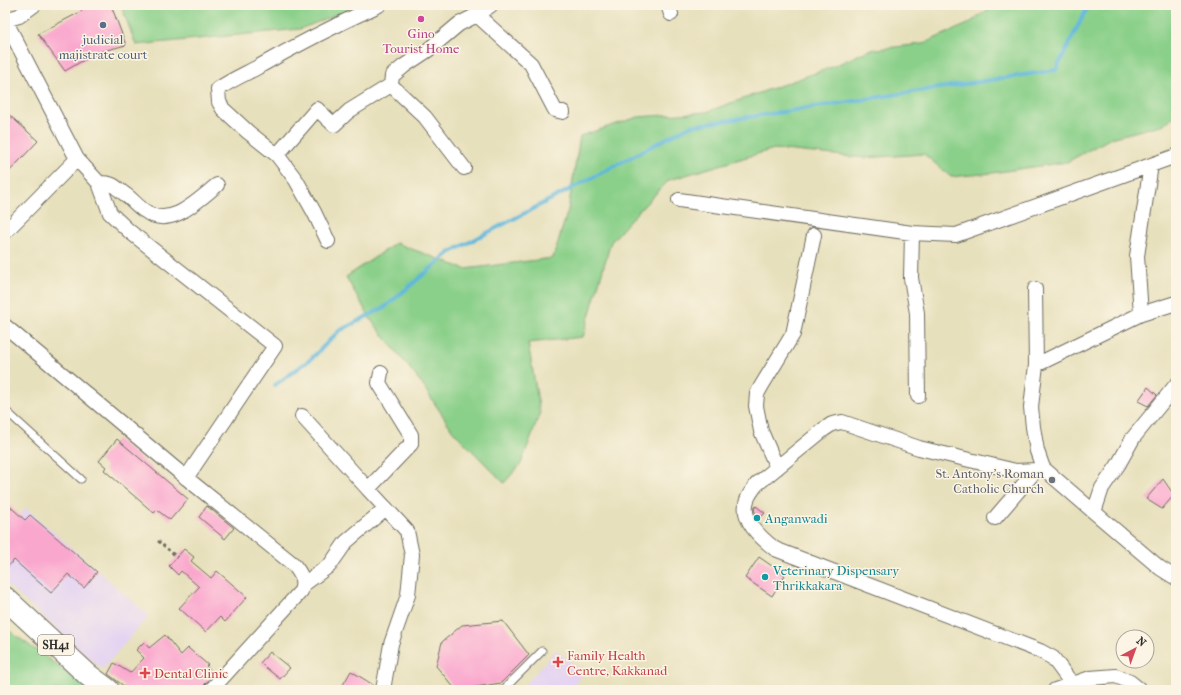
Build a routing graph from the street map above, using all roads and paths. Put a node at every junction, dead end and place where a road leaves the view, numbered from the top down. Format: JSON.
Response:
{"nodes":[{"id":1,"x":34,"y":5,"type":"edge"},
{"id":2,"x":379,"y":5,"type":"edge"},
{"id":3,"x":491,"y":5,"type":"edge"},
{"id":4,"x":477,"y":15,"type":"junction"},
{"id":5,"x":5,"y":20,"type":"edge"},
{"id":6,"x":391,"y":85,"type":"junction"},
{"id":7,"x":563,"y":112,"type":"dead end"},
{"id":8,"x":277,"y":156,"type":"junction"},
{"id":9,"x":1176,"y":156,"type":"edge"},
{"id":10,"x":77,"y":158,"type":"junction"},
{"id":11,"x":1151,"y":164,"type":"junction"},
{"id":12,"x":464,"y":168,"type":"dead end"},
{"id":13,"x":99,"y":183,"type":"junction"},
{"id":14,"x":217,"y":185,"type":"dead end"},
{"id":15,"x":679,"y":200,"type":"dead end"},
{"id":16,"x":5,"y":232,"type":"edge"},
{"id":17,"x":912,"y":233,"type":"junction"},
{"id":18,"x":814,"y":236,"type":"dead end"},
{"id":19,"x":328,"y":241,"type":"dead end"},
{"id":20,"x":1035,"y":289,"type":"dead end"},
{"id":21,"x":1176,"y":303,"type":"edge"},
{"id":22,"x":1141,"y":314,"type":"junction"},
{"id":23,"x":5,"y":326,"type":"edge"},
{"id":24,"x":1036,"y":365,"type":"junction"},
{"id":25,"x":381,"y":373,"type":"dead end"},
{"id":26,"x":1176,"y":385,"type":"edge"},
{"id":27,"x":918,"y":396,"type":"dead end"},
{"id":28,"x":5,"y":410,"type":"edge"},
{"id":29,"x":302,"y":416,"type":"dead end"},
{"id":30,"x":777,"y":468,"type":"junction"},
{"id":31,"x":1040,"y":469,"type":"junction"},
{"id":32,"x":186,"y":478,"type":"junction"},
{"id":33,"x":80,"y":479,"type":"dead end"},
{"id":34,"x":368,"y":489,"type":"junction"},
{"id":35,"x":386,"y":508,"type":"junction"},
{"id":36,"x":1094,"y":512,"type":"junction"},
{"id":37,"x":995,"y":518,"type":"dead end"},
{"id":38,"x":158,"y":541,"type":"dead end"},
{"id":39,"x":177,"y":557,"type":"dead end"},
{"id":40,"x":1176,"y":578,"type":"edge"},
{"id":41,"x":304,"y":584,"type":"junction"},
{"id":42,"x":5,"y":598,"type":"edge"},
{"id":43,"x":542,"y":651,"type":"dead end"},
{"id":44,"x":1072,"y":684,"type":"junction"},
{"id":45,"x":108,"y":690,"type":"edge"},
{"id":46,"x":210,"y":690,"type":"edge"},
{"id":47,"x":383,"y":690,"type":"edge"},
{"id":48,"x":503,"y":690,"type":"edge"},
{"id":49,"x":1056,"y":690,"type":"edge"},
{"id":50,"x":1140,"y":690,"type":"edge"}],
"edges":[{"from":1,"to":5,"type":"street"},
{"from":2,"to":8,"type":"street"},
{"from":3,"to":4,"type":"street"},
{"from":4,"to":6,"type":"street"},
{"from":4,"to":7,"type":"street"},
{"from":5,"to":10,"type":"street"},
{"from":6,"to":8,"type":"street"},
{"from":6,"to":12,"type":"street"},
{"from":8,"to":19,"type":"street"},
{"from":9,"to":11,"type":"street"},
{"from":10,"to":13,"type":"street"},
{"from":10,"to":16,"type":"street"},
{"from":11,"to":17,"type":"street"},
{"from":11,"to":22,"type":"street"},
{"from":13,"to":14,"type":"street"},
{"from":13,"to":32,"type":"street"},
{"from":15,"to":17,"type":"street"},
{"from":17,"to":27,"type":"street"},
{"from":18,"to":30,"type":"street"},
{"from":20,"to":24,"type":"street"},
{"from":21,"to":22,"type":"street"},
{"from":22,"to":24,"type":"street"},
{"from":23,"to":32,"type":"street"},
{"from":24,"to":31,"type":"street"},
{"from":25,"to":34,"type":"street"},
{"from":26,"to":36,"type":"street"},
{"from":28,"to":33,"type":"lane"},
{"from":29,"to":34,"type":"street"},
{"from":30,"to":31,"type":"street"},
{"from":30,"to":44,"type":"street"},
{"from":31,"to":36,"type":"street"},
{"from":31,"to":37,"type":"street"},
{"from":32,"to":41,"type":"street"},
{"from":34,"to":35,"type":"street"},
{"from":35,"to":41,"type":"street"},
{"from":35,"to":47,"type":"street"},
{"from":36,"to":40,"type":"street"},
{"from":38,"to":39,"type":"path"},
{"from":41,"to":46,"type":"street"},
{"from":42,"to":45,"type":"main road","number":"SH41"},
{"from":43,"to":48,"type":"lane"},
{"from":44,"to":49,"type":"street"},
{"from":44,"to":50,"type":"street"}]}
